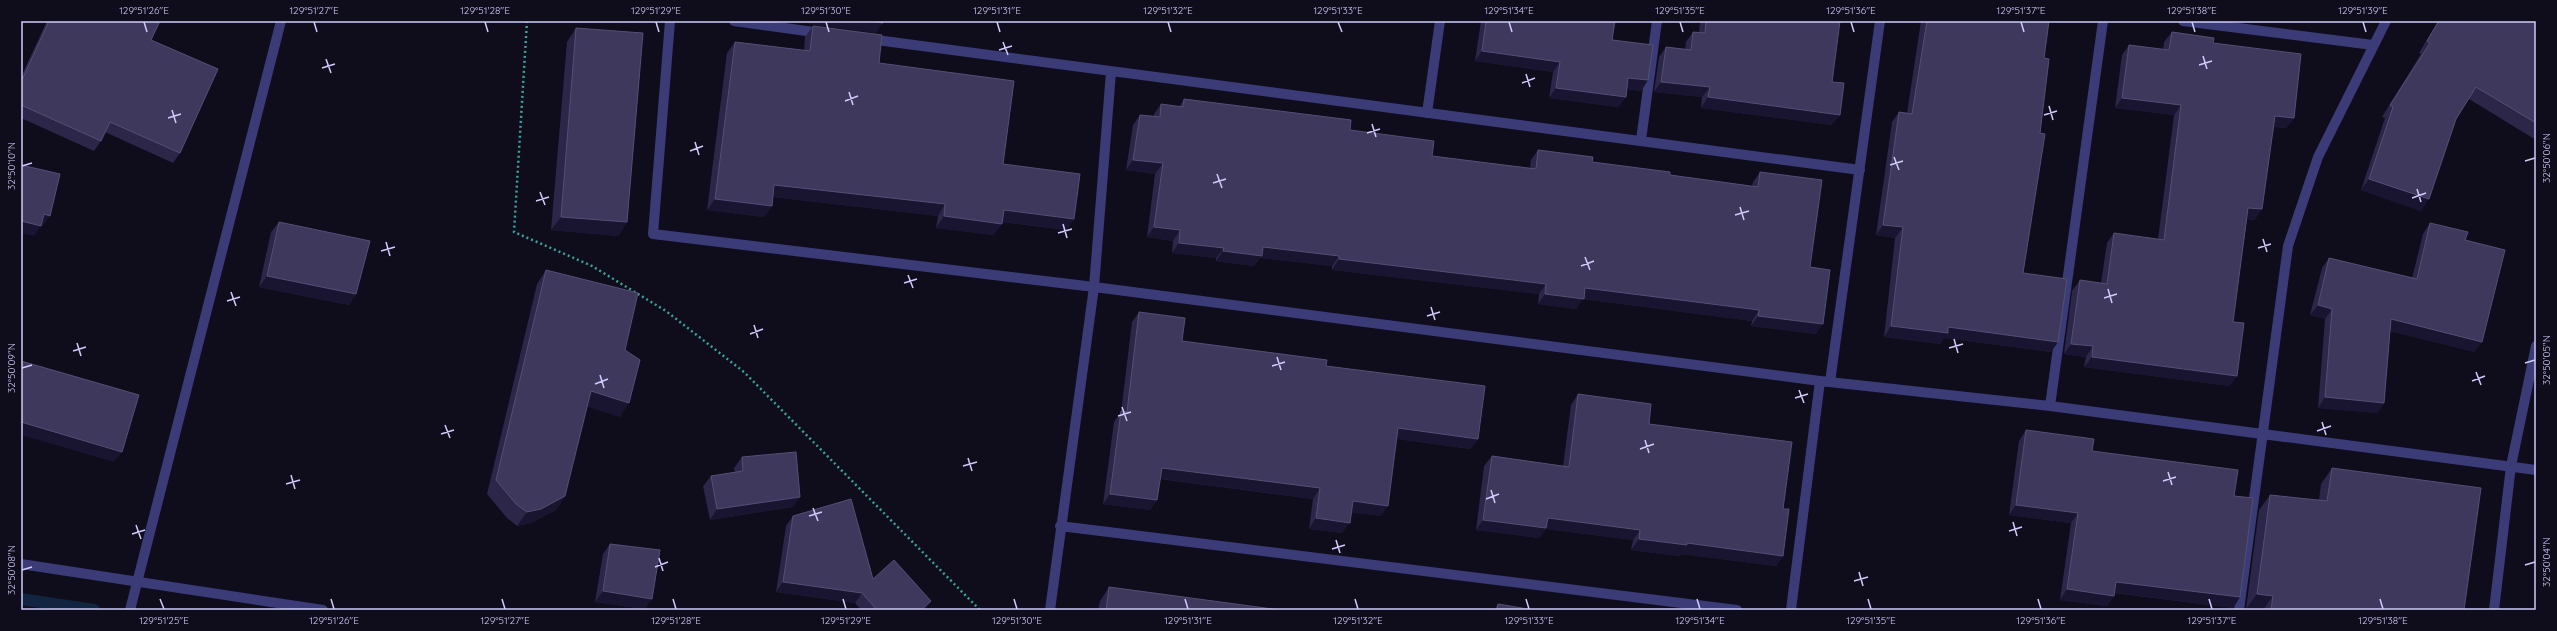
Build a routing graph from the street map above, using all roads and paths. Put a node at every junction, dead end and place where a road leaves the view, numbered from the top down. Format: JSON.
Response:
{"nodes":[{"id":1,"x":281,"y":21,"type":"edge"},
{"id":2,"x":527,"y":21,"type":"edge"},
{"id":3,"x":670,"y":21,"type":"edge"},
{"id":4,"x":734,"y":21,"type":"edge"},
{"id":5,"x":1440,"y":21,"type":"edge"},
{"id":6,"x":1657,"y":21,"type":"edge"},
{"id":7,"x":1880,"y":21,"type":"edge"},
{"id":8,"x":2103,"y":21,"type":"edge"},
{"id":9,"x":2183,"y":21,"type":"edge"},
{"id":10,"x":2386,"y":21,"type":"edge"},
{"id":11,"x":828,"y":34,"type":"edge"},
{"id":12,"x":860,"y":38,"type":"edge"},
{"id":13,"x":2373,"y":45,"type":"junction"},
{"id":14,"x":1111,"y":72,"type":"junction"},
{"id":15,"x":1427,"y":113,"type":"junction"},
{"id":16,"x":1641,"y":140,"type":"junction"},
{"id":17,"x":1860,"y":170,"type":"junction"},
{"id":18,"x":1094,"y":287,"type":"junction"},
{"id":19,"x":2536,"y":346,"type":"edge"},
{"id":20,"x":1825,"y":381,"type":"junction"},
{"id":21,"x":2050,"y":406,"type":"junction"},
{"id":22,"x":2261,"y":433,"type":"junction"},
{"id":23,"x":2511,"y":466,"type":"junction"},
{"id":24,"x":2536,"y":470,"type":"edge"},
{"id":25,"x":1060,"y":526,"type":"junction"},
{"id":26,"x":21,"y":564,"type":"edge"},
{"id":27,"x":137,"y":583,"type":"junction"},
{"id":28,"x":131,"y":607,"type":"edge"},
{"id":29,"x":323,"y":610,"type":"edge"},
{"id":30,"x":980,"y":610,"type":"edge"},
{"id":31,"x":1050,"y":610,"type":"edge"},
{"id":32,"x":1737,"y":610,"type":"edge"},
{"id":33,"x":1791,"y":610,"type":"edge"},
{"id":34,"x":2239,"y":610,"type":"edge"},
{"id":35,"x":2494,"y":610,"type":"edge"}],
"edges":[{"from":1,"to":27,"type":"street"},
{"from":2,"to":30,"type":"path"},
{"from":3,"to":18,"type":"street"},
{"from":4,"to":11,"type":"street"},
{"from":5,"to":15,"type":"street"},
{"from":6,"to":16,"type":"street"},
{"from":7,"to":17,"type":"street"},
{"from":8,"to":21,"type":"street"},
{"from":9,"to":13,"type":"street"},
{"from":10,"to":13,"type":"street"},
{"from":12,"to":14,"type":"street"},
{"from":13,"to":22,"type":"street"},
{"from":14,"to":15,"type":"street"},
{"from":14,"to":18,"type":"street"},
{"from":15,"to":16,"type":"street"},
{"from":16,"to":17,"type":"street"},
{"from":17,"to":20,"type":"street"},
{"from":18,"to":20,"type":"street"},
{"from":18,"to":25,"type":"street"},
{"from":19,"to":23,"type":"street"},
{"from":20,"to":21,"type":"street"},
{"from":20,"to":33,"type":"street"},
{"from":21,"to":22,"type":"street"},
{"from":22,"to":23,"type":"street"},
{"from":22,"to":34,"type":"street"},
{"from":23,"to":24,"type":"street"},
{"from":23,"to":35,"type":"street"},
{"from":25,"to":31,"type":"street"},
{"from":25,"to":32,"type":"street"},
{"from":26,"to":27,"type":"street"},
{"from":27,"to":28,"type":"street"},
{"from":27,"to":29,"type":"street"}]}
